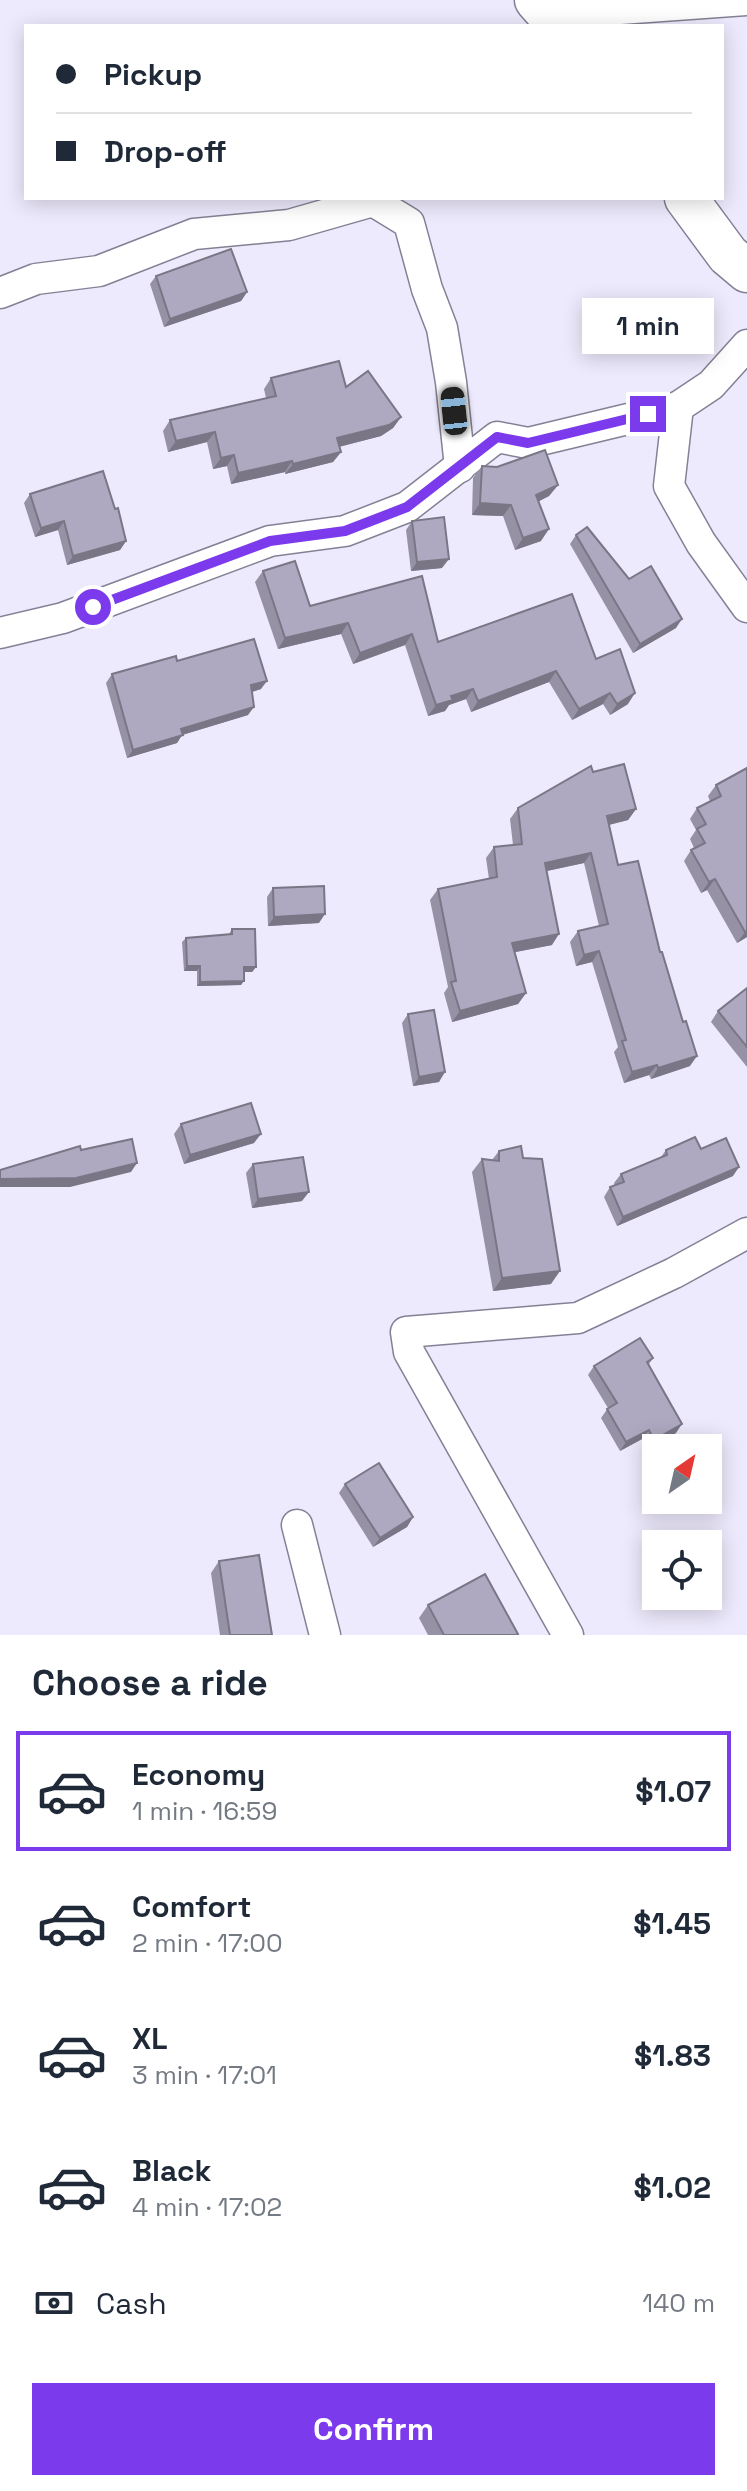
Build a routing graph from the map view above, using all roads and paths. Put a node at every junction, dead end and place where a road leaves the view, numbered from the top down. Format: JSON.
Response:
{"nodes":[{"id":1,"x":747,"y":0,"type":"edge"},
{"id":2,"x":548,"y":13,"type":"edge"},
{"id":3,"x":687,"y":200,"type":"edge"},
{"id":4,"x":747,"y":271,"type":"edge"},
{"id":5,"x":0,"y":293,"type":"edge"},
{"id":6,"x":747,"y":345,"type":"edge"},
{"id":7,"x":678,"y":407,"type":"junction"},
{"id":8,"x":460,"y":467,"type":"junction"},
{"id":9,"x":747,"y":607,"type":"edge"},
{"id":10,"x":0,"y":633,"type":"edge"},
{"id":11,"x":747,"y":1233,"type":"edge"},
{"id":12,"x":297,"y":1525,"type":"dead end"},
{"id":13,"x":325,"y":1635,"type":"edge"},
{"id":14,"x":568,"y":1635,"type":"edge"}],
"edges":[{"from":1,"to":2,"type":"street"},
{"from":3,"to":4,"type":"street"},
{"from":5,"to":8,"type":"street"},
{"from":6,"to":7,"type":"street"},
{"from":7,"to":8,"type":"street"},
{"from":7,"to":9,"type":"street"},
{"from":8,"to":10,"type":"street"},
{"from":11,"to":14,"type":"street"},
{"from":12,"to":13,"type":"street"}]}
